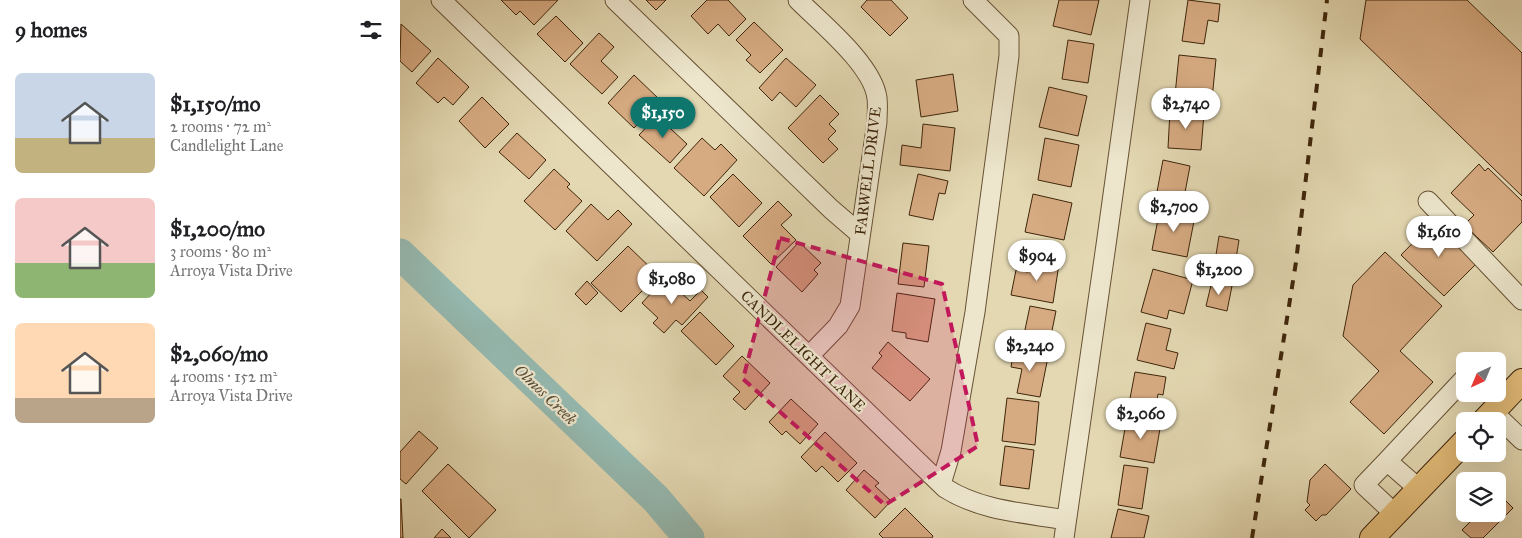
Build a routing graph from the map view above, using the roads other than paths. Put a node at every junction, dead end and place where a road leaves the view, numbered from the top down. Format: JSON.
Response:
{"nodes":[{"id":1,"x":441,"y":0,"type":"edge"},
{"id":2,"x":614,"y":0,"type":"edge"},
{"id":3,"x":798,"y":0,"type":"edge"},
{"id":4,"x":973,"y":0,"type":"edge"},
{"id":5,"x":1140,"y":0,"type":"edge"},
{"id":6,"x":1428,"y":201,"type":"dead end"},
{"id":7,"x":860,"y":234,"type":"junction"},
{"id":8,"x":1522,"y":300,"type":"edge"},
{"id":9,"x":809,"y":356,"type":"junction"},
{"id":10,"x":1522,"y":381,"type":"edge"},
{"id":11,"x":1456,"y":388,"type":"edge"},
{"id":12,"x":1494,"y":407,"type":"edge"},
{"id":13,"x":1522,"y":440,"type":"edge"},
{"id":14,"x":1456,"y":450,"type":"edge"},
{"id":15,"x":1387,"y":461,"type":"junction"},
{"id":16,"x":942,"y":484,"type":"junction"},
{"id":17,"x":1419,"y":489,"type":"junction"},
{"id":18,"x":1395,"y":514,"type":"junction"},
{"id":19,"x":1065,"y":529,"type":"edge"},
{"id":20,"x":1372,"y":538,"type":"edge"}],
"edges":[{"from":1,"to":9,"type":"street","name":"CANDLELIGHT LANE"},
{"from":2,"to":7,"type":"street"},
{"from":3,"to":7,"type":"street","name":"FARWELL DRIVE"},
{"from":4,"to":16,"type":"street"},
{"from":5,"to":19,"type":"street"},
{"from":6,"to":8,"type":"street"},
{"from":7,"to":9,"type":"street","name":"FARWELL DRIVE"},
{"from":9,"to":16,"type":"street","name":"CANDLELIGHT LANE"},
{"from":10,"to":12,"type":"main road"},
{"from":11,"to":15,"type":"street"},
{"from":12,"to":13,"type":"street"},
{"from":14,"to":17,"type":"main road"},
{"from":15,"to":17,"type":"street"},
{"from":15,"to":18,"type":"street"},
{"from":16,"to":19,"type":"street","name":"CANDLELIGHT LANE"},
{"from":17,"to":18,"type":"main road"},
{"from":18,"to":20,"type":"main road"}]}
